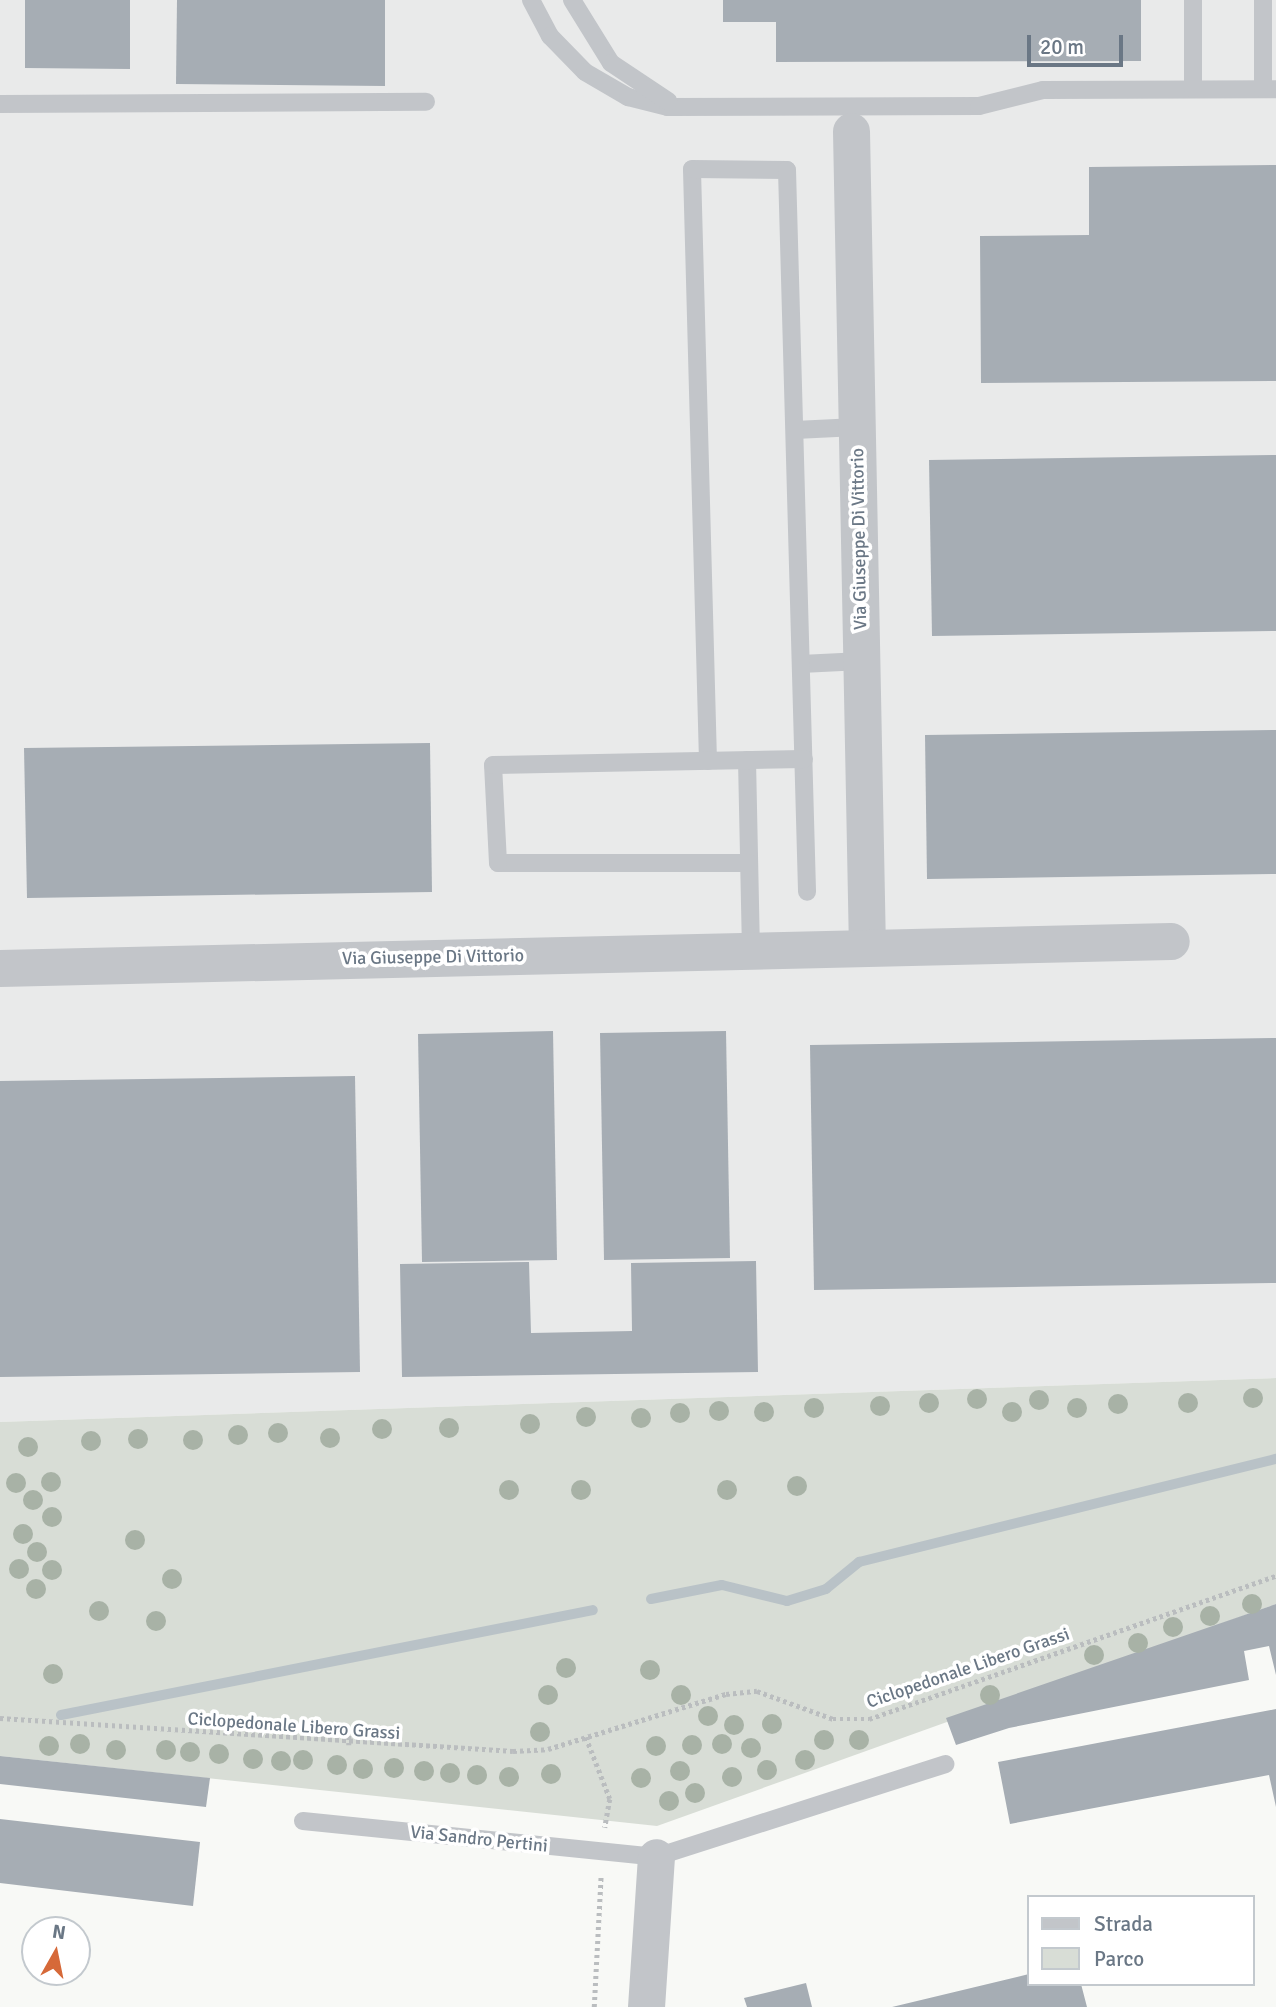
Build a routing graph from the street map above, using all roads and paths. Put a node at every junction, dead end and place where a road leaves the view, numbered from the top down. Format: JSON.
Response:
{"nodes":[{"id":1,"x":531,"y":0,"type":"edge"},
{"id":2,"x":572,"y":0,"type":"edge"},
{"id":3,"x":1193,"y":0,"type":"edge"},
{"id":4,"x":1263,"y":0,"type":"edge"},
{"id":5,"x":1193,"y":89,"type":"junction"},
{"id":6,"x":1270,"y":89,"type":"edge"},
{"id":7,"x":426,"y":102,"type":"dead end"},
{"id":8,"x":0,"y":104,"type":"edge"},
{"id":9,"x":688,"y":107,"type":"junction"},
{"id":10,"x":851,"y":131,"type":"dead end"},
{"id":11,"x":857,"y":427,"type":"junction"},
{"id":12,"x":794,"y":430,"type":"junction"},
{"id":13,"x":862,"y":661,"type":"junction"},
{"id":14,"x":801,"y":664,"type":"junction"},
{"id":15,"x":804,"y":759,"type":"junction"},
{"id":16,"x":747,"y":760,"type":"junction"},
{"id":17,"x":708,"y":761,"type":"junction"},
{"id":18,"x":750,"y":863,"type":"junction"},
{"id":19,"x":807,"y":891,"type":"dead end"},
{"id":20,"x":1171,"y":941,"type":"dead end"},
{"id":21,"x":867,"y":947,"type":"junction"},
{"id":22,"x":751,"y":950,"type":"junction"},
{"id":23,"x":0,"y":968,"type":"edge"},
{"id":24,"x":1276,"y":1576,"type":"edge"},
{"id":25,"x":0,"y":1718,"type":"edge"},
{"id":26,"x":349,"y":1729,"type":"dead end"},
{"id":27,"x":586,"y":1737,"type":"junction"},
{"id":28,"x":349,"y":1745,"type":"junction"},
{"id":29,"x":945,"y":1764,"type":"dead end"},
{"id":30,"x":303,"y":1821,"type":"dead end"},
{"id":31,"x":602,"y":1851,"type":"junction"},
{"id":32,"x":656,"y":1857,"type":"junction"},
{"id":33,"x":594,"y":2007,"type":"edge"},
{"id":34,"x":646,"y":2007,"type":"edge"}],
"edges":[{"from":1,"to":9,"type":"lane"},
{"from":2,"to":9,"type":"lane"},
{"from":3,"to":5,"type":"lane"},
{"from":4,"to":6,"type":"lane"},
{"from":5,"to":6,"type":"lane"},
{"from":5,"to":9,"type":"lane"},
{"from":7,"to":8,"type":"lane"},
{"from":10,"to":11,"type":"street","name":"Via Giuseppe Di Vittorio"},
{"from":11,"to":12,"type":"lane"},
{"from":11,"to":13,"type":"street","name":"Via Giuseppe Di Vittorio"},
{"from":12,"to":14,"type":"lane"},
{"from":12,"to":17,"type":"lane"},
{"from":13,"to":14,"type":"lane"},
{"from":13,"to":21,"type":"street","name":"Via Giuseppe Di Vittorio"},
{"from":14,"to":15,"type":"lane"},
{"from":15,"to":16,"type":"lane"},
{"from":15,"to":19,"type":"lane"},
{"from":16,"to":17,"type":"lane"},
{"from":16,"to":18,"type":"lane"},
{"from":17,"to":18,"type":"lane"},
{"from":18,"to":22,"type":"lane"},
{"from":20,"to":21,"type":"street","name":"Via Giuseppe Di Vittorio"},
{"from":21,"to":22,"type":"street","name":"Via Giuseppe Di Vittorio"},
{"from":22,"to":23,"type":"street","name":"Via Giuseppe Di Vittorio"},
{"from":24,"to":27,"type":"path","name":"Ciclopedonale Libero Grassi"},
{"from":25,"to":28,"type":"path","name":"Ciclopedonale Libero Grassi"},
{"from":26,"to":28,"type":"path"},
{"from":27,"to":28,"type":"path","name":"Ciclopedonale Libero Grassi"},
{"from":27,"to":31,"type":"path"},
{"from":29,"to":32,"type":"lane","name":"Via Sandro Pertini"},
{"from":30,"to":31,"type":"lane","name":"Via Sandro Pertini"},
{"from":31,"to":32,"type":"lane","name":"Via Sandro Pertini"},
{"from":31,"to":33,"type":"path"},
{"from":32,"to":34,"type":"street"}]}
